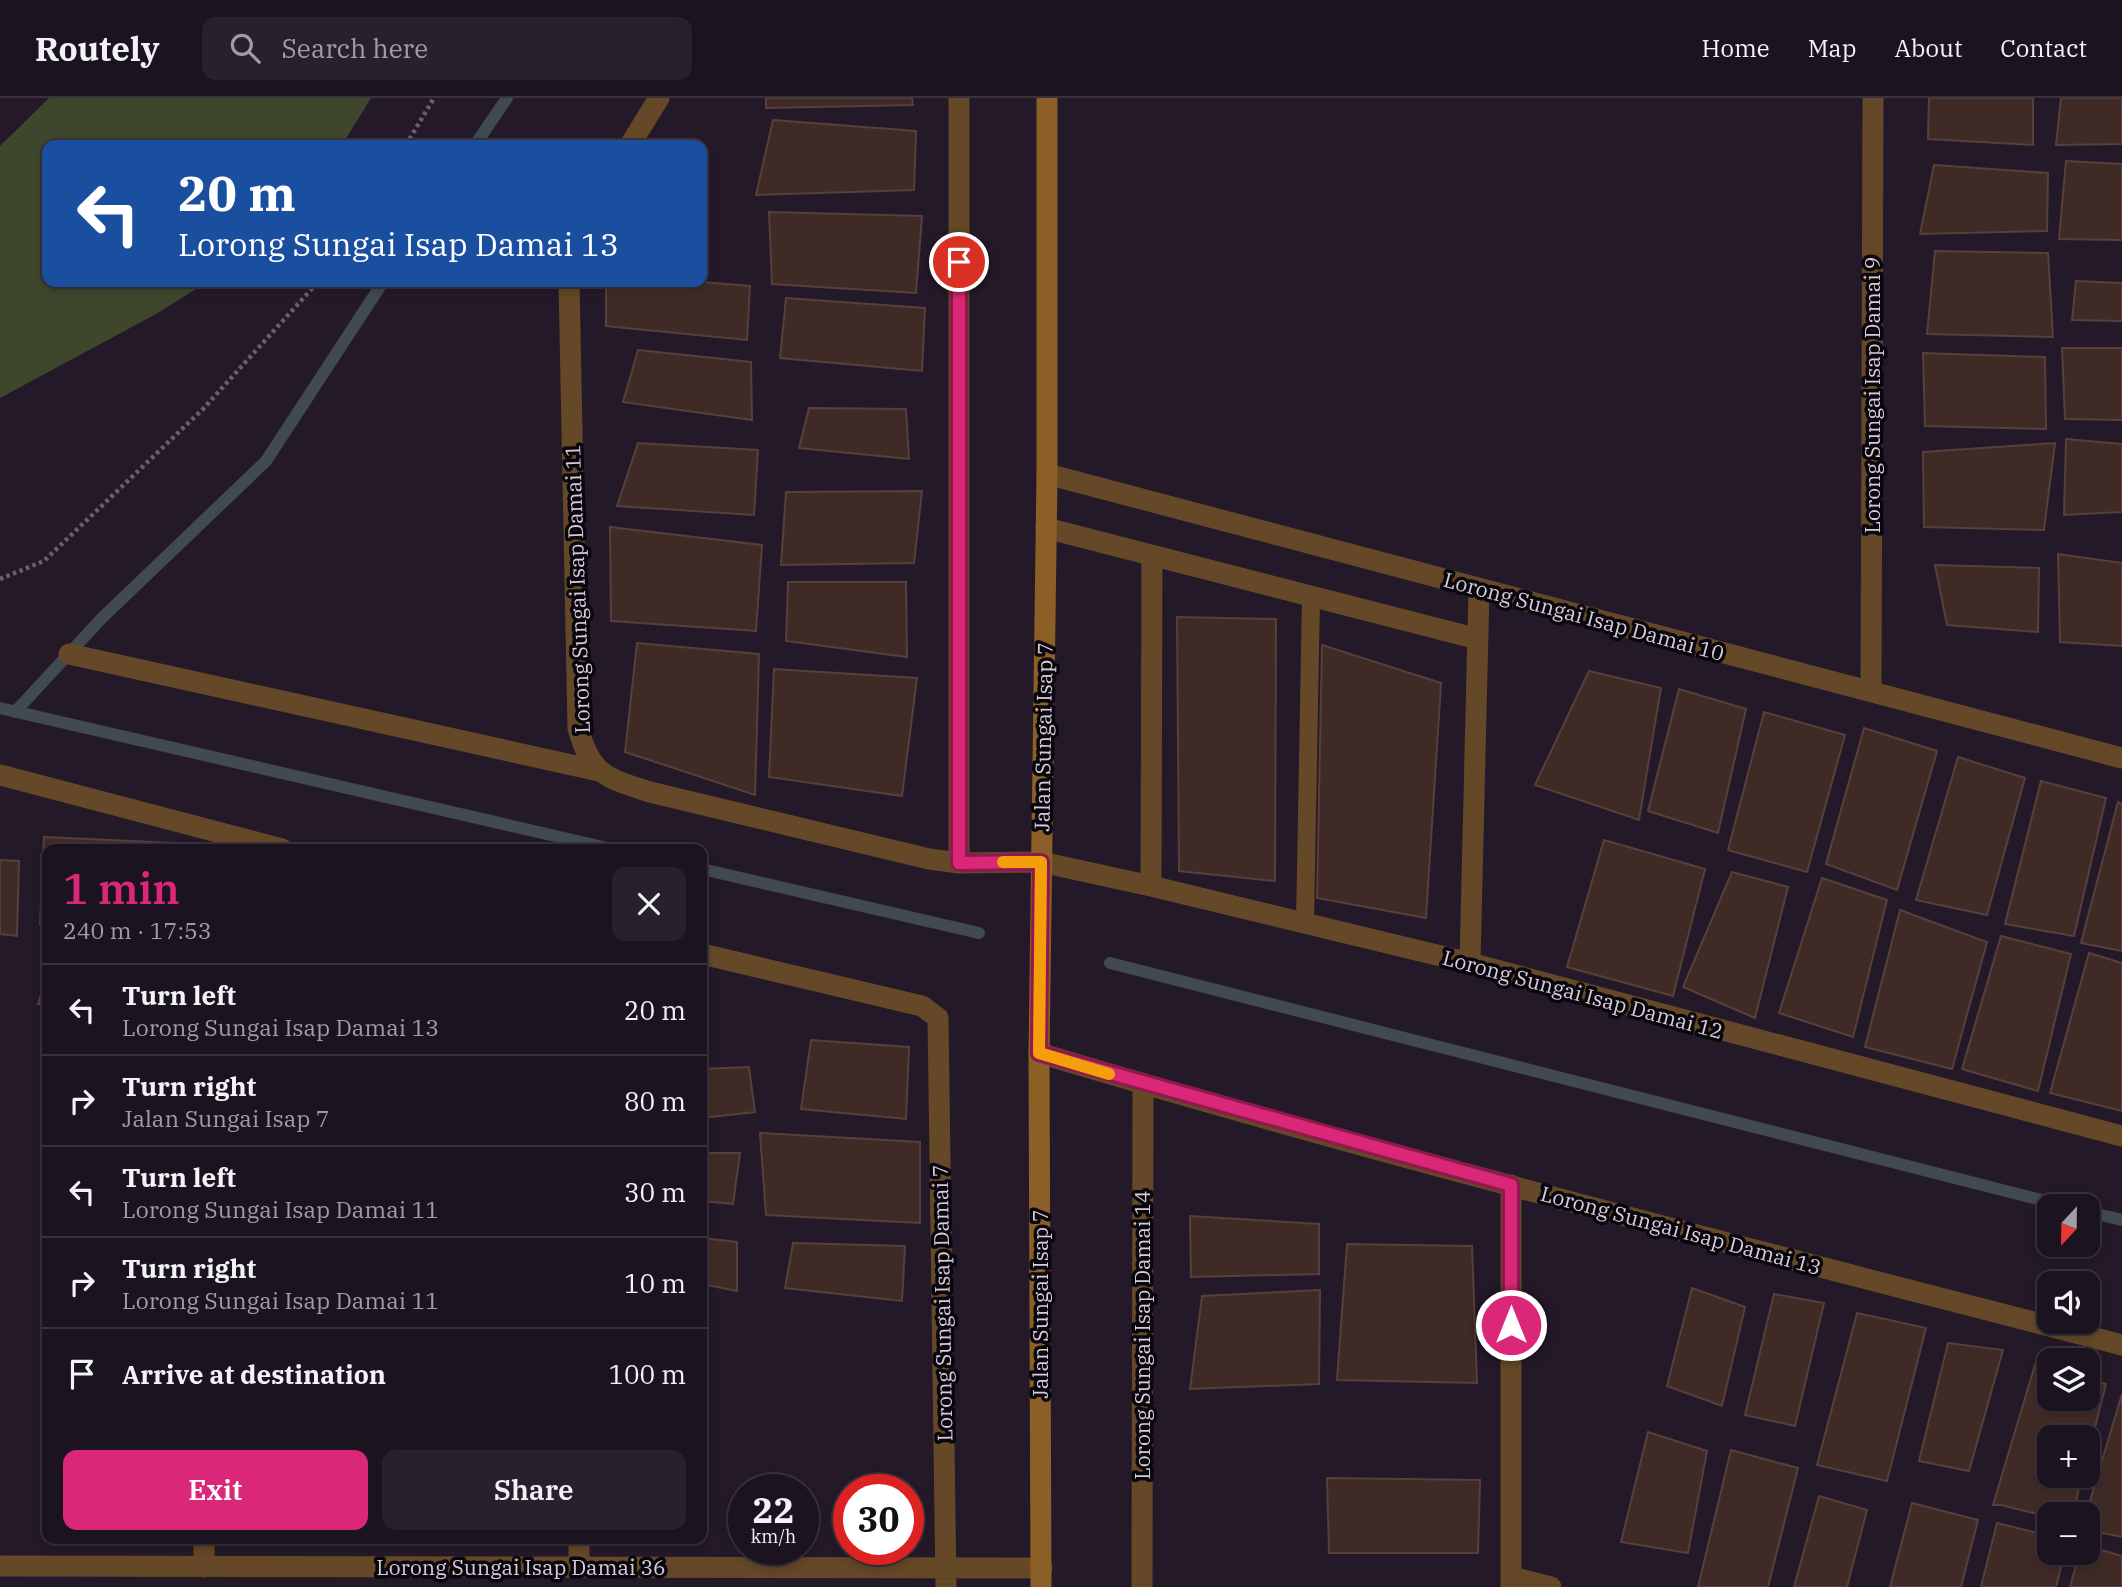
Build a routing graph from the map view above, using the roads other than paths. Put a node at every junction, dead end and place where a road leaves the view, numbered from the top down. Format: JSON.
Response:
{"nodes":[{"id":1,"x":659,"y":98,"type":"edge"},
{"id":2,"x":959,"y":98,"type":"edge"},
{"id":3,"x":1047,"y":98,"type":"edge"},
{"id":4,"x":1873,"y":98,"type":"edge"},
{"id":5,"x":633,"y":140,"type":"edge"},
{"id":6,"x":569,"y":287,"type":"edge"},
{"id":7,"x":1046,"y":474,"type":"junction"},
{"id":8,"x":1046,"y":528,"type":"junction"},
{"id":9,"x":1152,"y":555,"type":"junction"},
{"id":10,"x":1479,"y":588,"type":"junction"},
{"id":11,"x":1311,"y":596,"type":"junction"},
{"id":12,"x":1478,"y":639,"type":"junction"},
{"id":13,"x":69,"y":654,"type":"dead end"},
{"id":14,"x":1871,"y":691,"type":"junction"},
{"id":15,"x":2122,"y":758,"type":"edge"},
{"id":16,"x":599,"y":771,"type":"junction"},
{"id":17,"x":0,"y":775,"type":"edge"},
{"id":18,"x":204,"y":839,"type":"edge"},
{"id":19,"x":243,"y":844,"type":"edge"},
{"id":20,"x":1041,"y":862,"type":"junction"},
{"id":21,"x":959,"y":863,"type":"junction"},
{"id":22,"x":1151,"y":886,"type":"junction"},
{"id":23,"x":1305,"y":924,"type":"junction"},
{"id":24,"x":707,"y":955,"type":"edge"},
{"id":25,"x":1470,"y":963,"type":"junction"},
{"id":26,"x":1039,"y":1053,"type":"junction"},
{"id":27,"x":1143,"y":1084,"type":"junction"},
{"id":28,"x":2122,"y":1136,"type":"edge"},
{"id":29,"x":1511,"y":1185,"type":"junction"},
{"id":30,"x":2122,"y":1345,"type":"edge"},
{"id":31,"x":204,"y":1544,"type":"edge"},
{"id":32,"x":579,"y":1544,"type":"edge"},
{"id":33,"x":0,"y":1566,"type":"edge"},
{"id":34,"x":204,"y":1567,"type":"junction"},
{"id":35,"x":579,"y":1567,"type":"junction"},
{"id":36,"x":946,"y":1577,"type":"edge"},
{"id":37,"x":1042,"y":1577,"type":"edge"},
{"id":38,"x":1511,"y":1582,"type":"edge"},
{"id":39,"x":1142,"y":1587,"type":"edge"},
{"id":40,"x":1551,"y":1587,"type":"edge"}],
"edges":[{"from":1,"to":5,"type":"street"},
{"from":2,"to":21,"type":"street"},
{"from":3,"to":7,"type":"street","name":"Jalan Sungai Isap 7"},
{"from":4,"to":14,"type":"street","name":"Lorong Sungai Isap Damai 9"},
{"from":6,"to":16,"type":"street","name":"Lorong Sungai Isap Damai 11"},
{"from":7,"to":8,"type":"street","name":"Jalan Sungai Isap 7"},
{"from":7,"to":10,"type":"street","name":"Lorong Sungai Isap Damai 10"},
{"from":8,"to":9,"type":"street"},
{"from":8,"to":20,"type":"street","name":"Jalan Sungai Isap 7"},
{"from":9,"to":11,"type":"street"},
{"from":9,"to":22,"type":"street"},
{"from":10,"to":12,"type":"street"},
{"from":10,"to":14,"type":"street","name":"Lorong Sungai Isap Damai 10"},
{"from":11,"to":12,"type":"street"},
{"from":11,"to":23,"type":"lane"},
{"from":12,"to":25,"type":"street"},
{"from":13,"to":16,"type":"street"},
{"from":14,"to":15,"type":"street","name":"Lorong Sungai Isap Damai 10"},
{"from":16,"to":21,"type":"street"},
{"from":17,"to":18,"type":"street"},
{"from":18,"to":19,"type":"street"},
{"from":20,"to":21,"type":"street"},
{"from":20,"to":22,"type":"street","name":"Lorong Sungai Isap Damai 12"},
{"from":20,"to":26,"type":"street","name":"Jalan Sungai Isap 7"},
{"from":22,"to":23,"type":"street","name":"Lorong Sungai Isap Damai 12"},
{"from":23,"to":25,"type":"street","name":"Lorong Sungai Isap Damai 12"},
{"from":24,"to":36,"type":"street","name":"Lorong Sungai Isap Damai 7"},
{"from":25,"to":28,"type":"street","name":"Lorong Sungai Isap Damai 12"},
{"from":26,"to":27,"type":"street","name":"Lorong Sungai Isap Damai 13"},
{"from":26,"to":37,"type":"street","name":"Jalan Sungai Isap 7"},
{"from":27,"to":29,"type":"street","name":"Lorong Sungai Isap Damai 13"},
{"from":27,"to":39,"type":"street","name":"Lorong Sungai Isap Damai 14"},
{"from":29,"to":30,"type":"street","name":"Lorong Sungai Isap Damai 13"},
{"from":29,"to":38,"type":"street"},
{"from":31,"to":34,"type":"street"},
{"from":32,"to":35,"type":"street"},
{"from":33,"to":34,"type":"street","name":"Lorong Sungai Isap Damai 36"},
{"from":34,"to":35,"type":"street","name":"Lorong Sungai Isap Damai 36"},
{"from":35,"to":36,"type":"street","name":"Lorong Sungai Isap Damai 36"},
{"from":36,"to":37,"type":"street","name":"Lorong Sungai Isap Damai 36"},
{"from":38,"to":40,"type":"street"}]}
